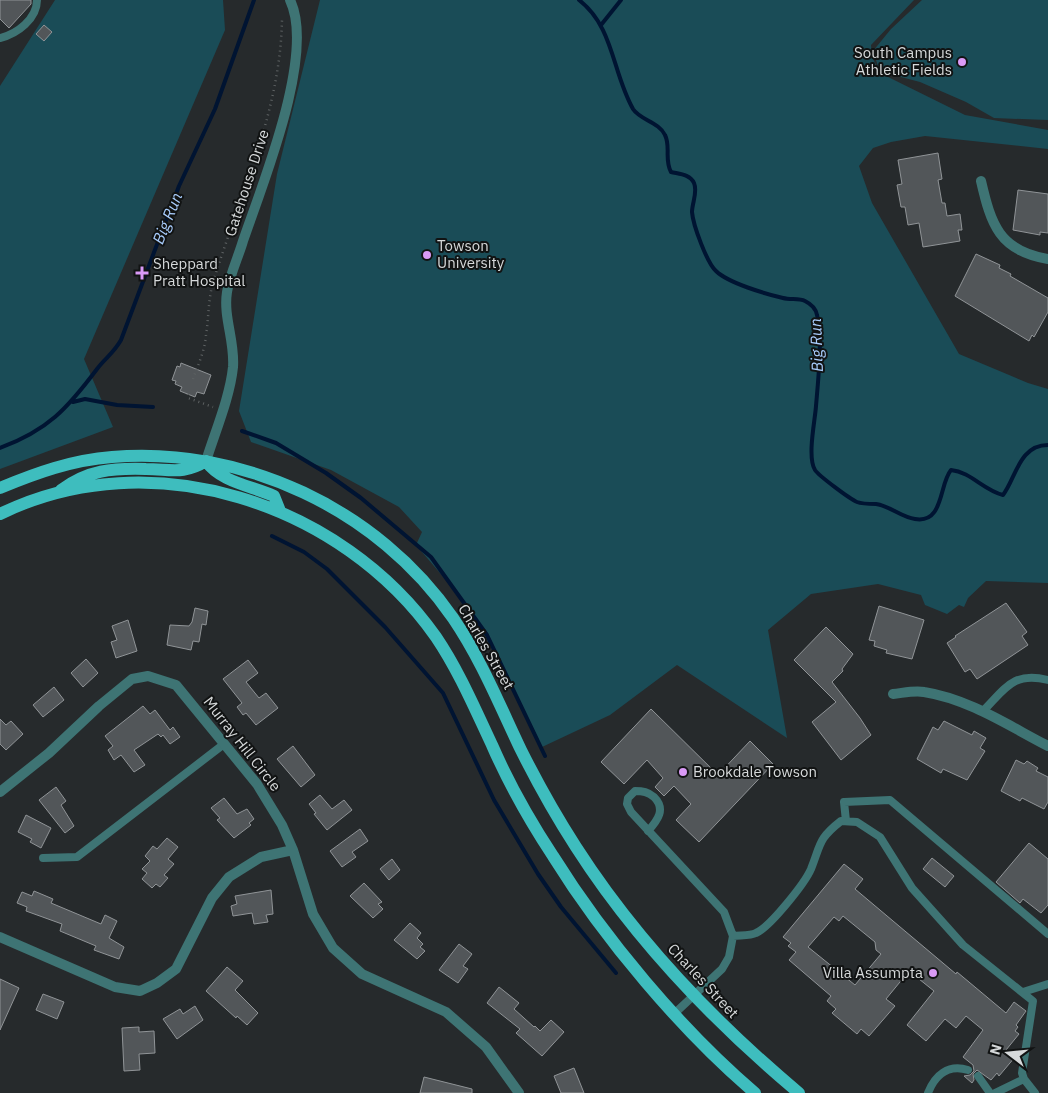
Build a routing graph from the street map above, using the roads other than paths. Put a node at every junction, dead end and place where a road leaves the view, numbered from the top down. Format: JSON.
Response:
{"nodes":[{"id":1,"x":37,"y":0,"type":"edge"},
{"id":2,"x":290,"y":0,"type":"edge"},
{"id":3,"x":0,"y":38,"type":"edge"},
{"id":4,"x":981,"y":181,"type":"dead end"},
{"id":5,"x":1048,"y":259,"type":"edge"},
{"id":6,"x":206,"y":461,"type":"junction"},
{"id":7,"x":0,"y":488,"type":"edge"},
{"id":8,"x":58,"y":493,"type":"junction"},
{"id":9,"x":280,"y":511,"type":"junction"},
{"id":10,"x":0,"y":514,"type":"edge"},
{"id":11,"x":1048,"y":680,"type":"edge"},
{"id":12,"x":893,"y":694,"type":"dead end"},
{"id":13,"x":983,"y":711,"type":"junction"},
{"id":14,"x":224,"y":744,"type":"junction"},
{"id":15,"x":1048,"y":746,"type":"edge"},
{"id":16,"x":0,"y":792,"type":"edge"},
{"id":17,"x":846,"y":821,"type":"junction"},
{"id":18,"x":648,"y":831,"type":"junction"},
{"id":19,"x":293,"y":850,"type":"junction"},
{"id":20,"x":43,"y":858,"type":"dead end"},
{"id":21,"x":1048,"y":934,"type":"edge"},
{"id":22,"x":733,"y":936,"type":"junction"},
{"id":23,"x":0,"y":937,"type":"edge"},
{"id":24,"x":1048,"y":984,"type":"edge"},
{"id":25,"x":1022,"y":992,"type":"junction"},
{"id":26,"x":693,"y":996,"type":"junction"},
{"id":27,"x":674,"y":1013,"type":"junction"},
{"id":28,"x":968,"y":1070,"type":"dead end"},
{"id":29,"x":978,"y":1076,"type":"dead end"},
{"id":30,"x":1024,"y":1079,"type":"junction"},
{"id":31,"x":519,"y":1093,"type":"edge"},
{"id":32,"x":755,"y":1093,"type":"edge"},
{"id":33,"x":798,"y":1093,"type":"edge"},
{"id":34,"x":928,"y":1093,"type":"edge"},
{"id":35,"x":990,"y":1093,"type":"edge"},
{"id":36,"x":995,"y":1093,"type":"edge"},
{"id":37,"x":1035,"y":1093,"type":"edge"}],
"edges":[{"from":1,"to":3,"type":"lane"},
{"from":2,"to":6,"type":"street","name":"Gatehouse Drive"},
{"from":4,"to":5,"type":"street"},
{"from":6,"to":7,"type":"main road","name":"Charles Street"},
{"from":6,"to":8,"type":"main road"},
{"from":6,"to":9,"type":"main road"},
{"from":6,"to":26,"type":"main road","name":"Charles Street"},
{"from":8,"to":9,"type":"main road"},
{"from":8,"to":10,"type":"main road"},
{"from":9,"to":27,"type":"main road"},
{"from":11,"to":13,"type":"lane"},
{"from":12,"to":13,"type":"street"},
{"from":13,"to":15,"type":"street"},
{"from":14,"to":16,"type":"street","name":"Murray Hill Circle"},
{"from":14,"to":19,"type":"street","name":"Murray Hill Circle"},
{"from":14,"to":20,"type":"lane"},
{"from":17,"to":21,"type":"lane"},
{"from":17,"to":22,"type":"lane"},
{"from":17,"to":25,"type":"lane"},
{"from":18,"to":18,"type":"lane"},
{"from":18,"to":22,"type":"lane"},
{"from":19,"to":23,"type":"street"},
{"from":19,"to":31,"type":"street","name":"Murray Hill Circle"},
{"from":22,"to":26,"type":"lane"},
{"from":24,"to":25,"type":"lane"},
{"from":25,"to":30,"type":"lane"},
{"from":26,"to":27,"type":"lane"},
{"from":26,"to":33,"type":"main road","name":"Charles Street"},
{"from":27,"to":32,"type":"main road"},
{"from":28,"to":34,"type":"lane"},
{"from":29,"to":35,"type":"lane"},
{"from":30,"to":36,"type":"lane"},
{"from":30,"to":37,"type":"lane"}]}
